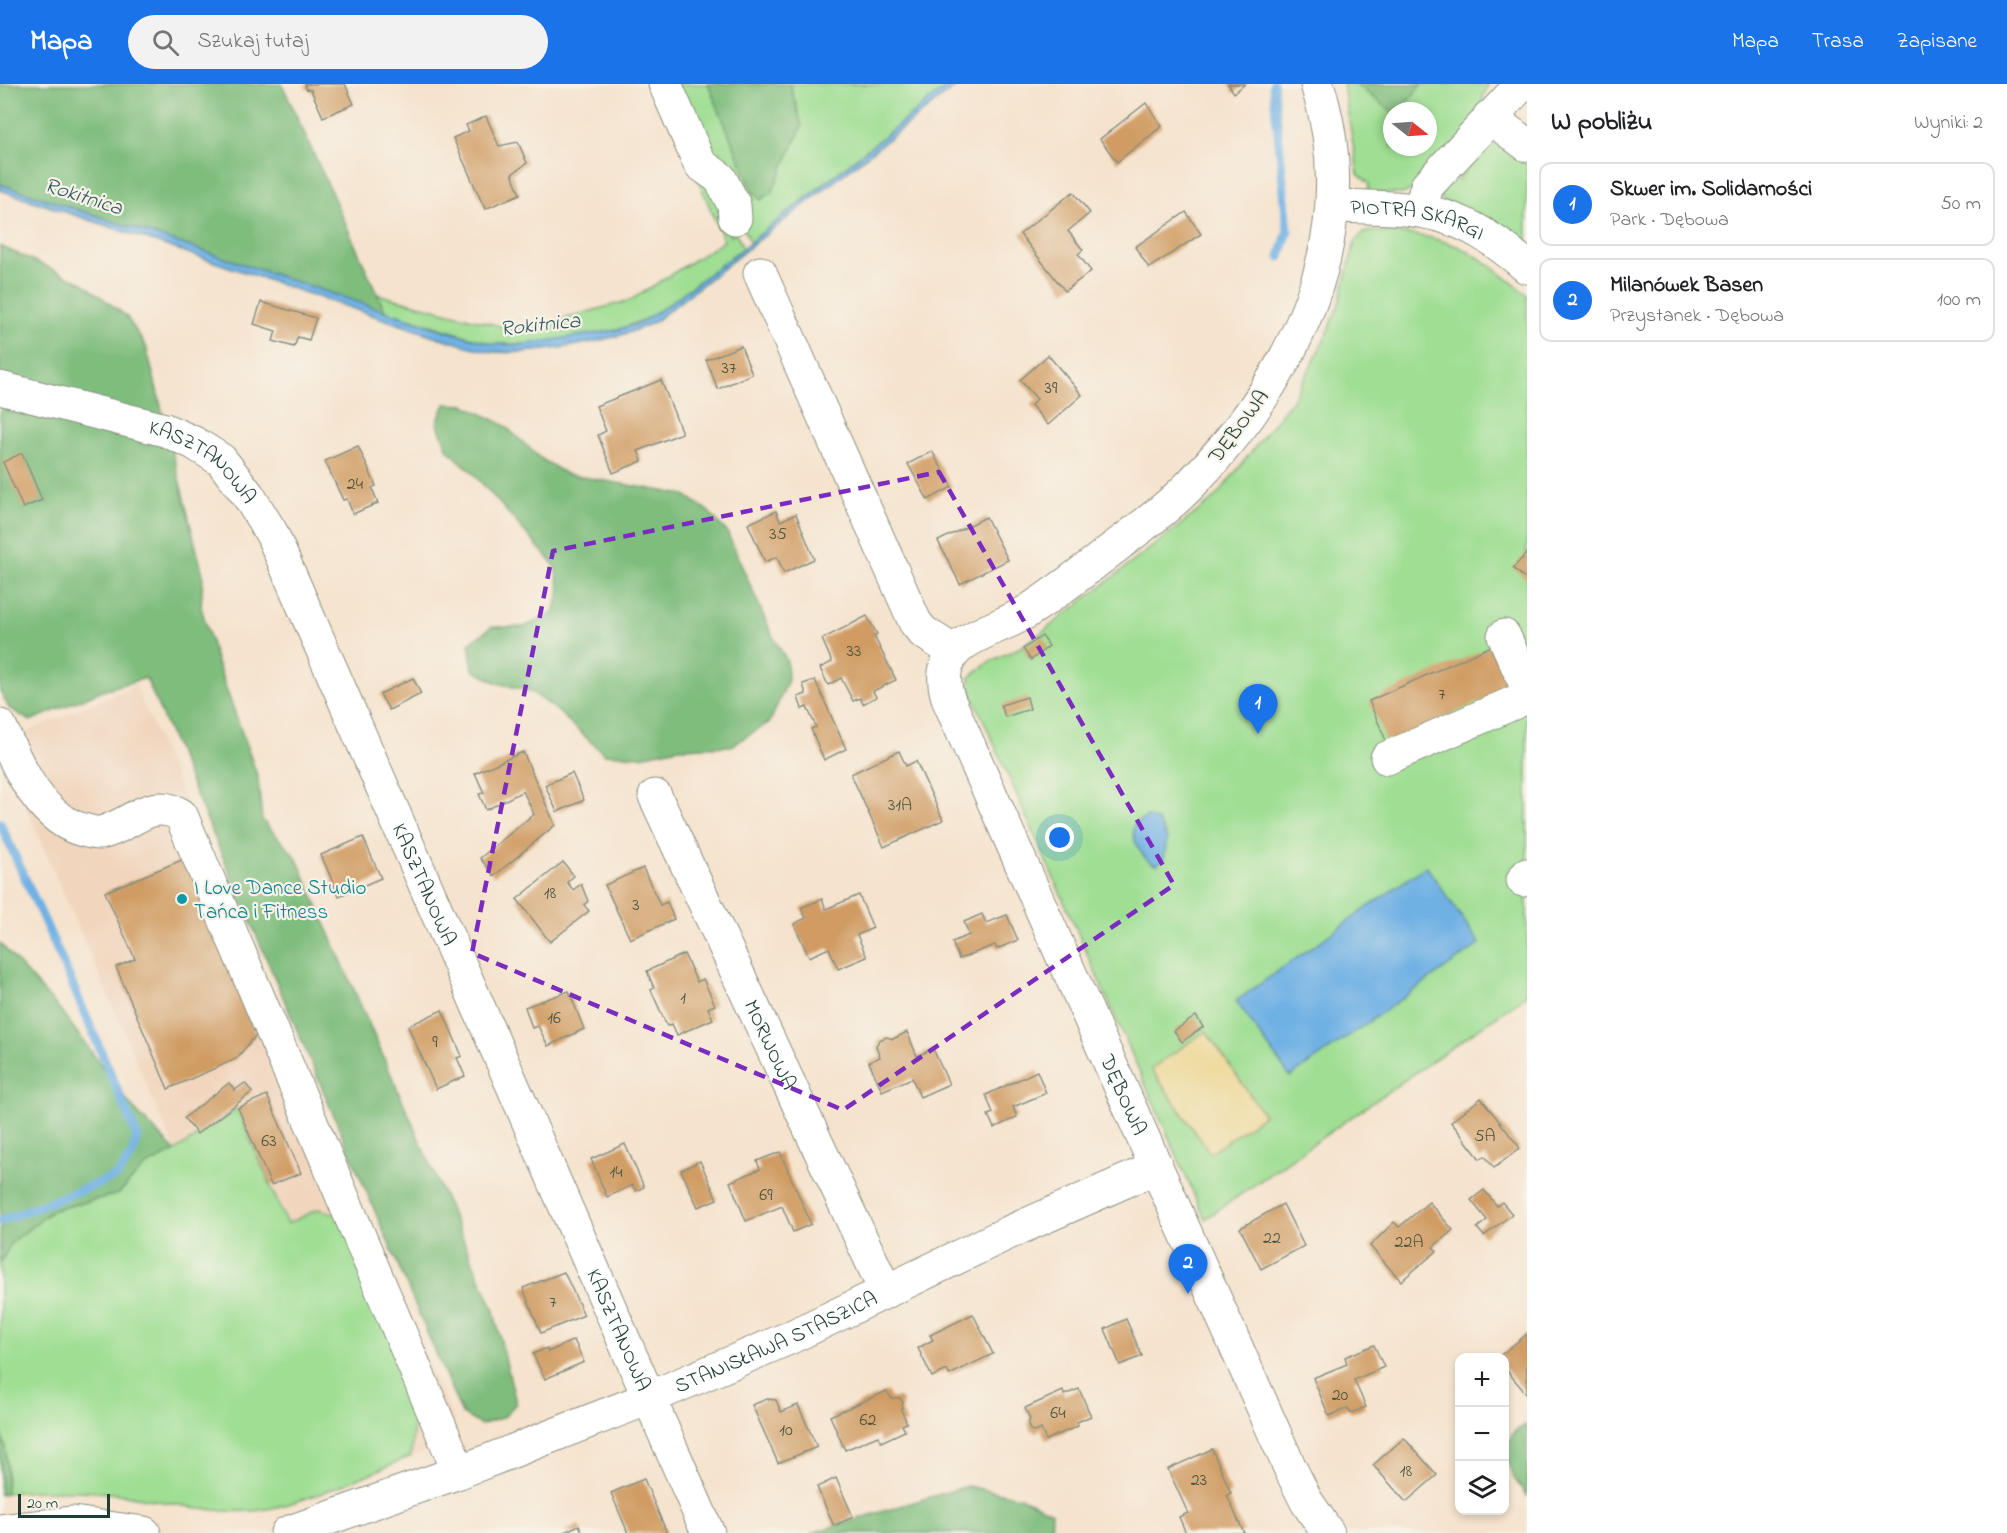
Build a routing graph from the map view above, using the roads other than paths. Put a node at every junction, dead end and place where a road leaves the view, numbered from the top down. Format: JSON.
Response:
{"nodes":[{"id":1,"x":664,"y":84,"type":"edge"},
{"id":2,"x":1317,"y":84,"type":"edge"},
{"id":3,"x":1522,"y":84,"type":"edge"},
{"id":4,"x":1489,"y":117,"type":"junction"},
{"id":5,"x":1527,"y":145,"type":"edge"},
{"id":6,"x":1332,"y":206,"type":"junction"},
{"id":7,"x":1420,"y":210,"type":"junction"},
{"id":8,"x":735,"y":218,"type":"dead end"},
{"id":9,"x":1527,"y":267,"type":"edge"},
{"id":10,"x":760,"y":273,"type":"dead end"},
{"id":11,"x":0,"y":388,"type":"edge"},
{"id":12,"x":1504,"y":636,"type":"dead end"},
{"id":13,"x":953,"y":651,"type":"junction"},
{"id":14,"x":1527,"y":687,"type":"edge"},
{"id":15,"x":1527,"y":697,"type":"edge"},
{"id":16,"x":0,"y":726,"type":"edge"},
{"id":17,"x":1387,"y":758,"type":"dead end"},
{"id":18,"x":655,"y":796,"type":"dead end"},
{"id":19,"x":1155,"y":1168,"type":"junction"},
{"id":20,"x":886,"y":1292,"type":"junction"},
{"id":21,"x":649,"y":1398,"type":"junction"},
{"id":22,"x":459,"y":1472,"type":"junction"},
{"id":23,"x":2,"y":1531,"type":"edge"},
{"id":24,"x":144,"y":1533,"type":"edge"},
{"id":25,"x":287,"y":1533,"type":"edge"},
{"id":26,"x":708,"y":1533,"type":"edge"},
{"id":27,"x":1328,"y":1533,"type":"edge"}],
"edges":[{"from":1,"to":8,"type":"street"},
{"from":2,"to":6,"type":"street","name":"DĘBOWA"},
{"from":3,"to":4,"type":"street"},
{"from":4,"to":5,"type":"street"},
{"from":4,"to":7,"type":"street"},
{"from":6,"to":7,"type":"street","name":"PIOTRA SKARGI"},
{"from":6,"to":13,"type":"street","name":"DĘBOWA"},
{"from":7,"to":9,"type":"street","name":"PIOTRA SKARGI"},
{"from":10,"to":13,"type":"street"},
{"from":11,"to":21,"type":"street","name":"KASZTANOWA"},
{"from":12,"to":14,"type":"street"},
{"from":13,"to":19,"type":"street","name":"DĘBOWA"},
{"from":15,"to":17,"type":"street"},
{"from":16,"to":22,"type":"street"},
{"from":18,"to":20,"type":"street","name":"MORWOWA"},
{"from":19,"to":20,"type":"street","name":"STANISŁAWA STASZICA"},
{"from":19,"to":27,"type":"street","name":"DĘBOWA"},
{"from":20,"to":21,"type":"street","name":"STANISŁAWA STASZICA"},
{"from":21,"to":22,"type":"street","name":"STANISŁAWA STASZICA"},
{"from":21,"to":26,"type":"street","name":"KASZTANOWA"},
{"from":22,"to":25,"type":"street","name":"STANISŁAWA STASZICA"},
{"from":23,"to":24,"type":"street"}]}
